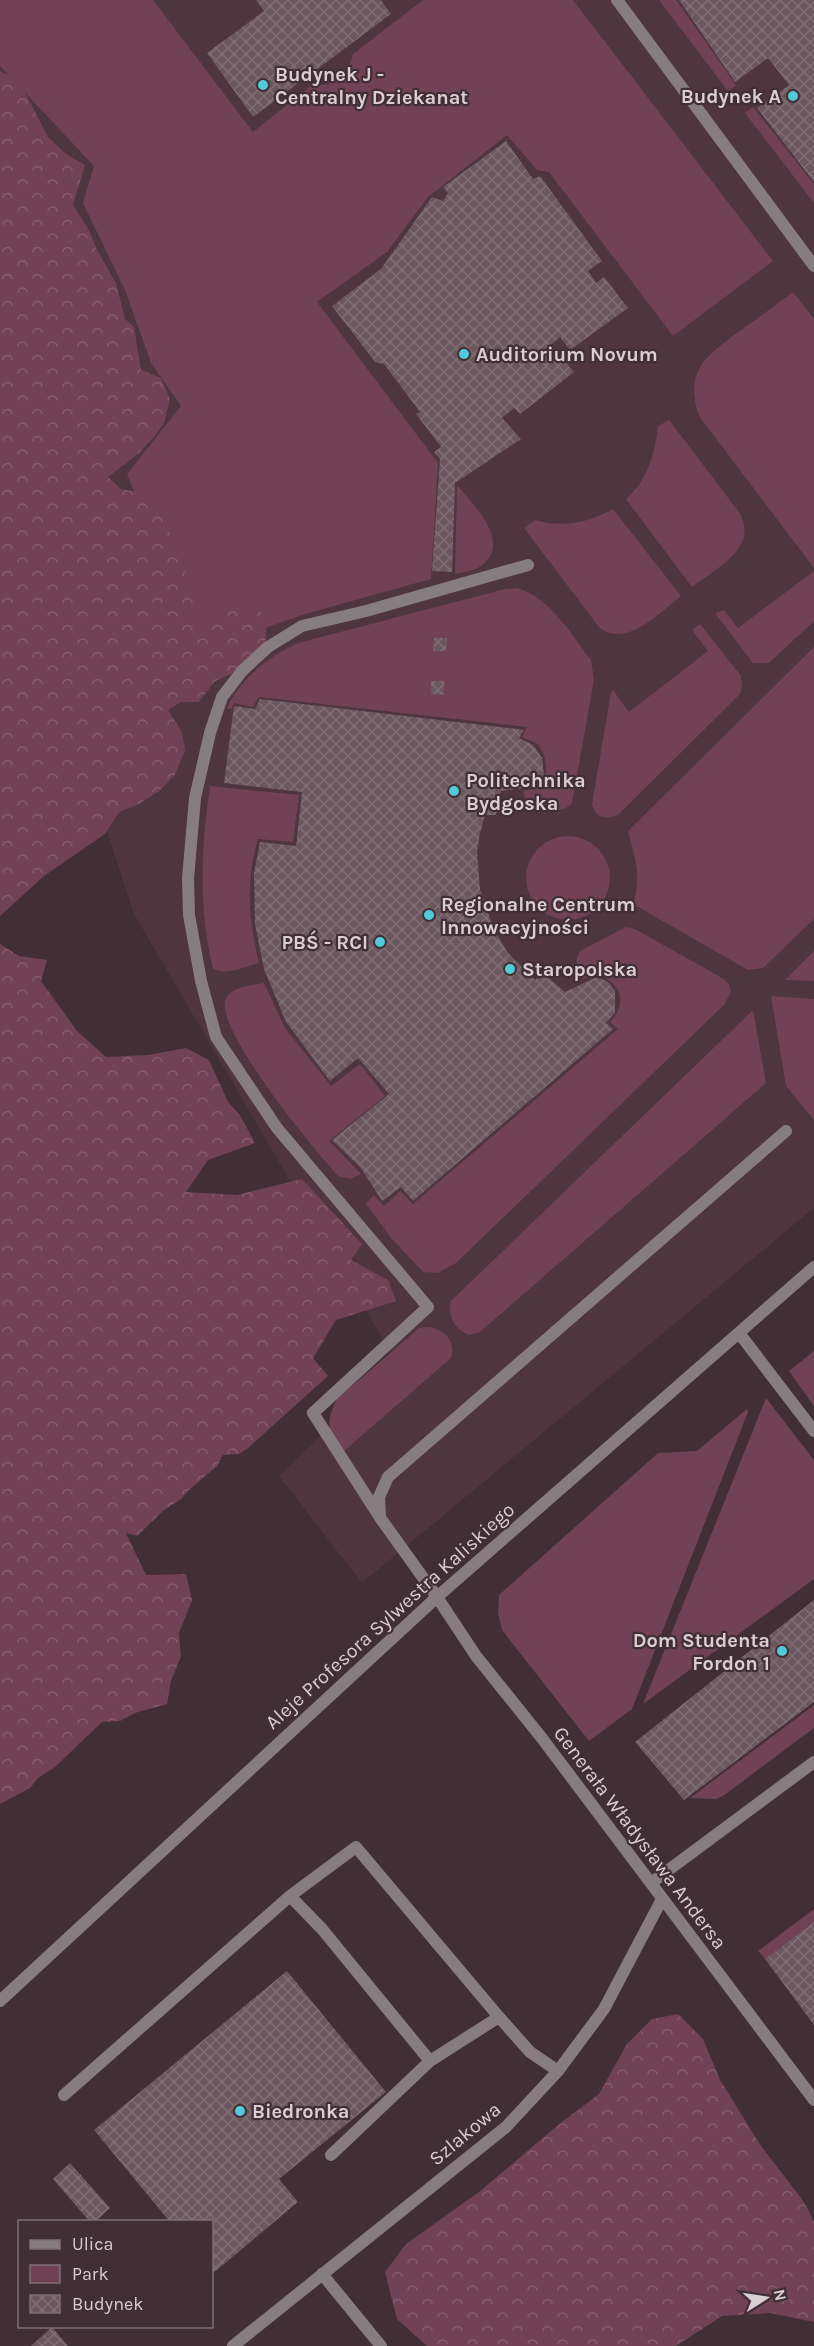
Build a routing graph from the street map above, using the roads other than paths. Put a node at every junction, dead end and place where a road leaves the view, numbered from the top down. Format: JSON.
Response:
{"nodes":[{"id":1,"x":617,"y":0,"type":"edge"},
{"id":2,"x":814,"y":266,"type":"edge"},
{"id":3,"x":528,"y":565,"type":"dead end"},
{"id":4,"x":786,"y":1131,"type":"dead end"},
{"id":5,"x":814,"y":1267,"type":"edge"},
{"id":6,"x":739,"y":1333,"type":"junction"},
{"id":7,"x":814,"y":1431,"type":"edge"},
{"id":8,"x":381,"y":1519,"type":"junction"},
{"id":9,"x":437,"y":1597,"type":"junction"},
{"id":10,"x":814,"y":1762,"type":"edge"},
{"id":11,"x":651,"y":1883,"type":"junction"},
{"id":12,"x":290,"y":1896,"type":"junction"},
{"id":13,"x":662,"y":1899,"type":"junction"},
{"id":14,"x":0,"y":2001,"type":"edge"},
{"id":15,"x":499,"y":2017,"type":"junction"},
{"id":16,"x":430,"y":2061,"type":"junction"},
{"id":17,"x":558,"y":2071,"type":"junction"},
{"id":18,"x":64,"y":2095,"type":"dead end"},
{"id":19,"x":814,"y":2100,"type":"edge"},
{"id":20,"x":331,"y":2155,"type":"dead end"},
{"id":21,"x":322,"y":2274,"type":"junction"},
{"id":22,"x":233,"y":2346,"type":"edge"},
{"id":23,"x":381,"y":2346,"type":"edge"}],
"edges":[{"from":1,"to":2,"type":"street"},
{"from":3,"to":8,"type":"street","name":"Generała Władysława Andersa"},
{"from":4,"to":8,"type":"street"},
{"from":5,"to":6,"type":"street","name":"Aleje Profesora Sylwestra Kaliskiego"},
{"from":6,"to":7,"type":"street"},
{"from":6,"to":9,"type":"street","name":"Aleje Profesora Sylwestra Kaliskiego"},
{"from":8,"to":9,"type":"street","name":"Generała Władysława Andersa"},
{"from":9,"to":11,"type":"street","name":"Generała Władysława Andersa"},
{"from":9,"to":14,"type":"street","name":"Aleje Profesora Sylwestra Kaliskiego"},
{"from":10,"to":11,"type":"street"},
{"from":11,"to":13,"type":"street","name":"Generała Władysława Andersa"},
{"from":12,"to":15,"type":"street"},
{"from":12,"to":16,"type":"street"},
{"from":12,"to":18,"type":"street"},
{"from":13,"to":17,"type":"street","name":"Szlakowa"},
{"from":13,"to":19,"type":"street","name":"Generała Władysława Andersa"},
{"from":15,"to":16,"type":"street"},
{"from":15,"to":17,"type":"street"},
{"from":16,"to":20,"type":"street"},
{"from":17,"to":21,"type":"street","name":"Szlakowa"},
{"from":21,"to":22,"type":"street","name":"Szlakowa"},
{"from":21,"to":23,"type":"street"}]}
